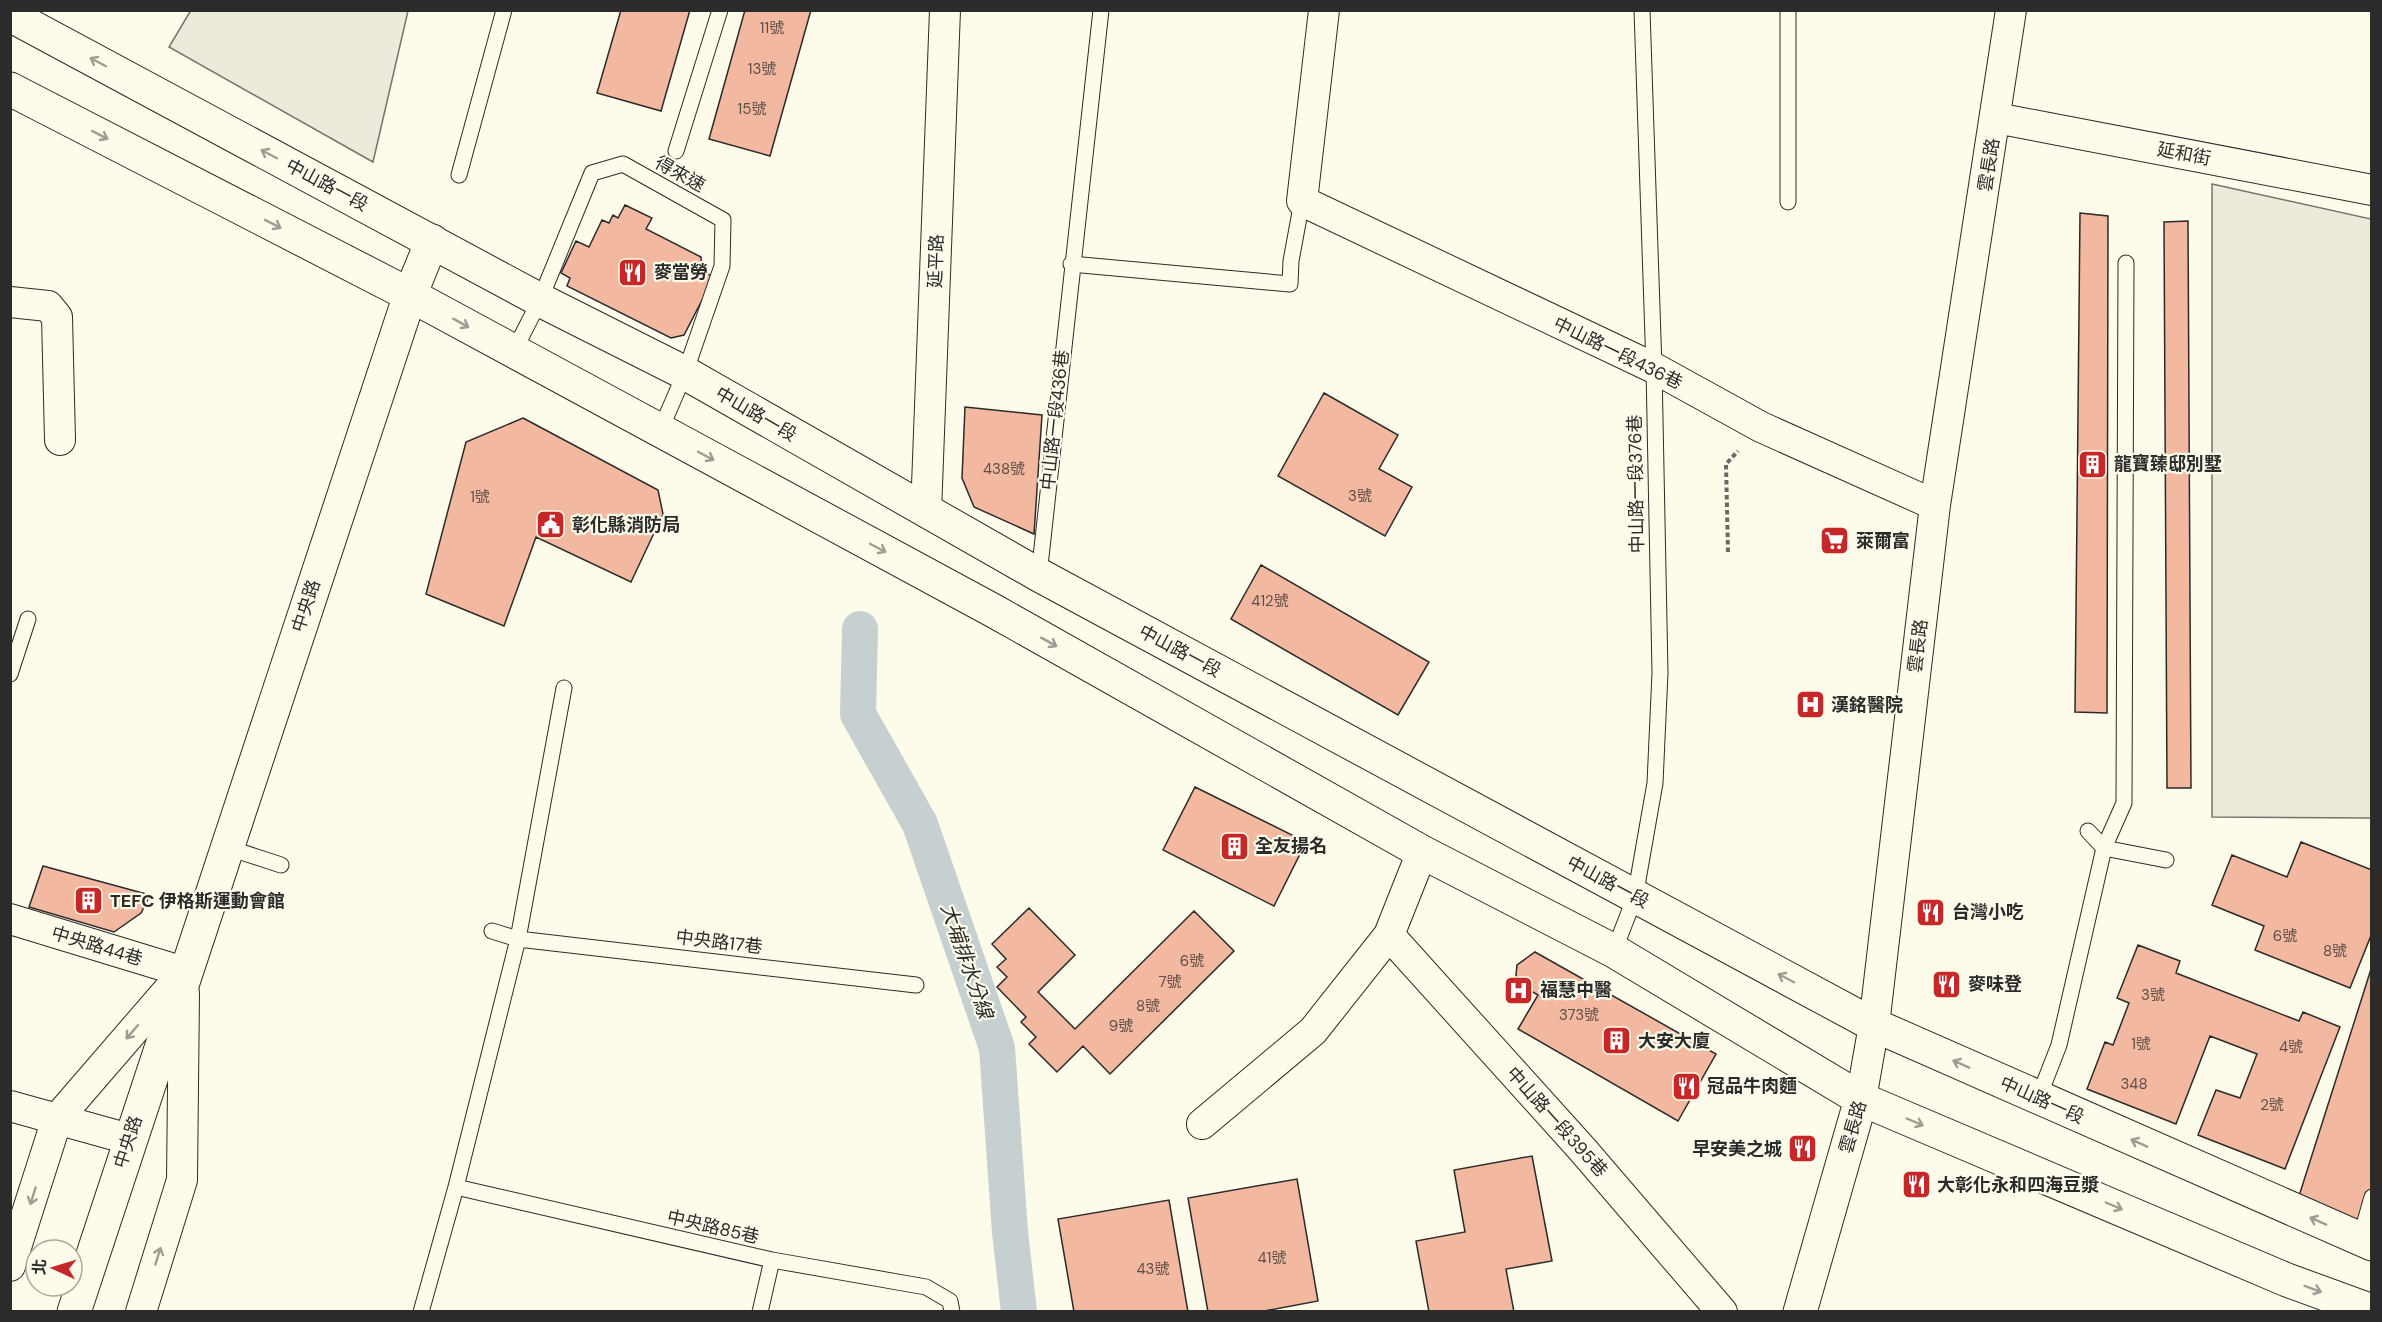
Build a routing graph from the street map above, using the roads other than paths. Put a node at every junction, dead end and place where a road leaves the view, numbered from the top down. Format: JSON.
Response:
{"nodes":[{"id":1,"x":504,"y":10,"type":"edge"},
{"id":2,"x":720,"y":10,"type":"edge"},
{"id":3,"x":945,"y":10,"type":"edge"},
{"id":4,"x":1101,"y":10,"type":"edge"},
{"id":5,"x":1324,"y":10,"type":"edge"},
{"id":6,"x":1642,"y":10,"type":"edge"},
{"id":7,"x":1788,"y":10,"type":"edge"},
{"id":8,"x":2011,"y":10,"type":"edge"},
{"id":9,"x":10,"y":15,"type":"edge"},
{"id":10,"x":10,"y":89,"type":"edge"},
{"id":11,"x":1996,"y":118,"type":"junction"},
{"id":12,"x":676,"y":151,"type":"dead end"},
{"id":13,"x":459,"y":175,"type":"dead end"},
{"id":14,"x":2372,"y":190,"type":"edge"},
{"id":15,"x":1302,"y":201,"type":"junction"},
{"id":16,"x":1788,"y":202,"type":"dead end"},
{"id":17,"x":432,"y":241,"type":"junction"},
{"id":18,"x":1071,"y":264,"type":"junction"},
{"id":19,"x":2126,"y":264,"type":"dead end"},
{"id":20,"x":410,"y":294,"type":"junction"},
{"id":21,"x":540,"y":300,"type":"junction"},
{"id":22,"x":10,"y":302,"type":"edge"},
{"id":23,"x":514,"y":351,"type":"junction"},
{"id":24,"x":1653,"y":368,"type":"junction"},
{"id":25,"x":685,"y":373,"type":"junction"},
{"id":26,"x":660,"y":431,"type":"junction"},
{"id":27,"x":60,"y":440,"type":"dead end"},
{"id":28,"x":1935,"y":505,"type":"junction"},
{"id":29,"x":926,"y":512,"type":"junction"},
{"id":30,"x":1039,"y":575,"type":"junction"},
{"id":31,"x":28,"y":619,"type":"dead end"},
{"id":32,"x":10,"y":674,"type":"edge"},
{"id":33,"x":564,"y":688,"type":"dead end"},
{"id":34,"x":2088,"y":831,"type":"dead end"},
{"id":35,"x":226,"y":847,"type":"junction"},
{"id":36,"x":2104,"y":848,"type":"junction"},
{"id":37,"x":1422,"y":852,"type":"junction"},
{"id":38,"x":2166,"y":860,"type":"dead end"},
{"id":39,"x":281,"y":865,"type":"dead end"},
{"id":40,"x":1635,"y":897,"type":"junction"},
{"id":41,"x":10,"y":919,"type":"edge"},
{"id":42,"x":492,"y":931,"type":"dead end"},
{"id":43,"x":1389,"y":935,"type":"junction"},
{"id":44,"x":518,"y":939,"type":"junction"},
{"id":45,"x":1614,"y":951,"type":"junction"},
{"id":46,"x":184,"y":972,"type":"junction"},
{"id":47,"x":916,"y":985,"type":"dead end"},
{"id":48,"x":1874,"y":1025,"type":"junction"},
{"id":49,"x":1861,"y":1099,"type":"junction"},
{"id":50,"x":2038,"y":1099,"type":"junction"},
{"id":51,"x":10,"y":1106,"type":"edge"},
{"id":52,"x":57,"y":1119,"type":"junction"},
{"id":53,"x":1202,"y":1124,"type":"dead end"},
{"id":54,"x":129,"y":1138,"type":"junction"},
{"id":55,"x":456,"y":1187,"type":"junction"},
{"id":56,"x":2372,"y":1197,"type":"edge"},
{"id":57,"x":2366,"y":1242,"type":"edge"},
{"id":58,"x":772,"y":1260,"type":"junction"},
{"id":59,"x":10,"y":1266,"type":"edge"},
{"id":60,"x":74,"y":1311,"type":"edge"},
{"id":61,"x":141,"y":1311,"type":"edge"},
{"id":62,"x":421,"y":1311,"type":"edge"},
{"id":63,"x":760,"y":1311,"type":"edge"},
{"id":64,"x":952,"y":1311,"type":"edge"},
{"id":65,"x":1722,"y":1311,"type":"edge"},
{"id":66,"x":1800,"y":1311,"type":"edge"},
{"id":67,"x":2372,"y":1311,"type":"edge"}],
"edges":[{"from":1,"to":13,"type":"lane"},
{"from":2,"to":12,"type":"lane"},
{"from":3,"to":29,"type":"street","name":"延平路"},
{"from":4,"to":18,"type":"lane","name":"中山路一段436巷"},
{"from":5,"to":15,"type":"street"},
{"from":6,"to":24,"type":"lane","name":"中山路一段376巷"},
{"from":7,"to":16,"type":"lane"},
{"from":8,"to":11,"type":"street","name":"雲長路"},
{"from":17,"to":9,"type":"main road","name":"中山路一段","one_way":true},
{"from":10,"to":20,"type":"main road","one_way":true},
{"from":11,"to":14,"type":"street","name":"延和街"},
{"from":11,"to":28,"type":"street","name":"雲長路"},
{"from":15,"to":18,"type":"lane"},
{"from":15,"to":24,"type":"street","name":"中山路一段436巷"},
{"from":17,"to":20,"type":"main road","name":"中央路"},
{"from":17,"to":21,"type":"main road","name":"中山路一段"},
{"from":18,"to":30,"type":"lane","name":"中山路一段436巷"},
{"from":19,"to":36,"type":"lane"},
{"from":20,"to":23,"type":"main road","one_way":true},
{"from":20,"to":35,"type":"main road","name":"中央路"},
{"from":21,"to":23,"type":"lane","name":"得來速"},
{"from":21,"to":25,"type":"main road","name":"中山路一段"},
{"from":21,"to":25,"type":"lane","name":"得來速"},
{"from":22,"to":27,"type":"street"},
{"from":23,"to":26,"type":"main road"},
{"from":24,"to":28,"type":"street","name":"中山路一段436巷"},
{"from":24,"to":40,"type":"lane","name":"中山路一段376巷"},
{"from":25,"to":26,"type":"lane","name":"得來速"},
{"from":25,"to":29,"type":"main road","name":"中山路一段"},
{"from":26,"to":37,"type":"main road","one_way":true},
{"from":28,"to":48,"type":"street","name":"雲長路"},
{"from":29,"to":30,"type":"main road","name":"中山路一段"},
{"from":30,"to":40,"type":"main road","name":"中山路一段"},
{"from":31,"to":32,"type":"lane"},
{"from":33,"to":44,"type":"lane"},
{"from":34,"to":36,"type":"lane"},
{"from":35,"to":39,"type":"lane"},
{"from":35,"to":46,"type":"main road","name":"中央路"},
{"from":36,"to":38,"type":"lane"},
{"from":36,"to":50,"type":"lane"},
{"from":37,"to":43,"type":"street"},
{"from":37,"to":45,"type":"main road"},
{"from":40,"to":45,"type":"lane","name":"中山路一段376巷"},
{"from":48,"to":40,"type":"main road","name":"中山路一段","one_way":true},
{"from":41,"to":46,"type":"street","name":"中央路44巷"},
{"from":42,"to":44,"type":"lane","name":"中央路17巷"},
{"from":43,"to":53,"type":"street"},
{"from":43,"to":65,"type":"street","name":"中山路一段395巷"},
{"from":44,"to":47,"type":"lane","name":"中央路17巷"},
{"from":44,"to":55,"type":"lane"},
{"from":45,"to":49,"type":"main road"},
{"from":46,"to":52,"type":"street","name":"中央路","one_way":true},
{"from":46,"to":54,"type":"main road","name":"中央路"},
{"from":61,"to":46,"type":"street","name":"中央路","one_way":true},
{"from":48,"to":49,"type":"street","name":"雲長路"},
{"from":50,"to":48,"type":"main road","name":"中山路一段","one_way":true},
{"from":49,"to":66,"type":"main road","name":"雲長路"},
{"from":49,"to":67,"type":"main road","one_way":true},
{"from":57,"to":50,"type":"main road","name":"中山路一段","one_way":true},
{"from":51,"to":52,"type":"street"},
{"from":52,"to":54,"type":"street"},
{"from":52,"to":59,"type":"street","name":"中央路","one_way":true},
{"from":54,"to":60,"type":"main road","name":"中央路"},
{"from":55,"to":58,"type":"lane","name":"中央路85巷"},
{"from":55,"to":62,"type":"lane"},
{"from":56,"to":57,"type":"lane"},
{"from":58,"to":63,"type":"lane"},
{"from":58,"to":64,"type":"lane","name":"中央路85巷"}]}
